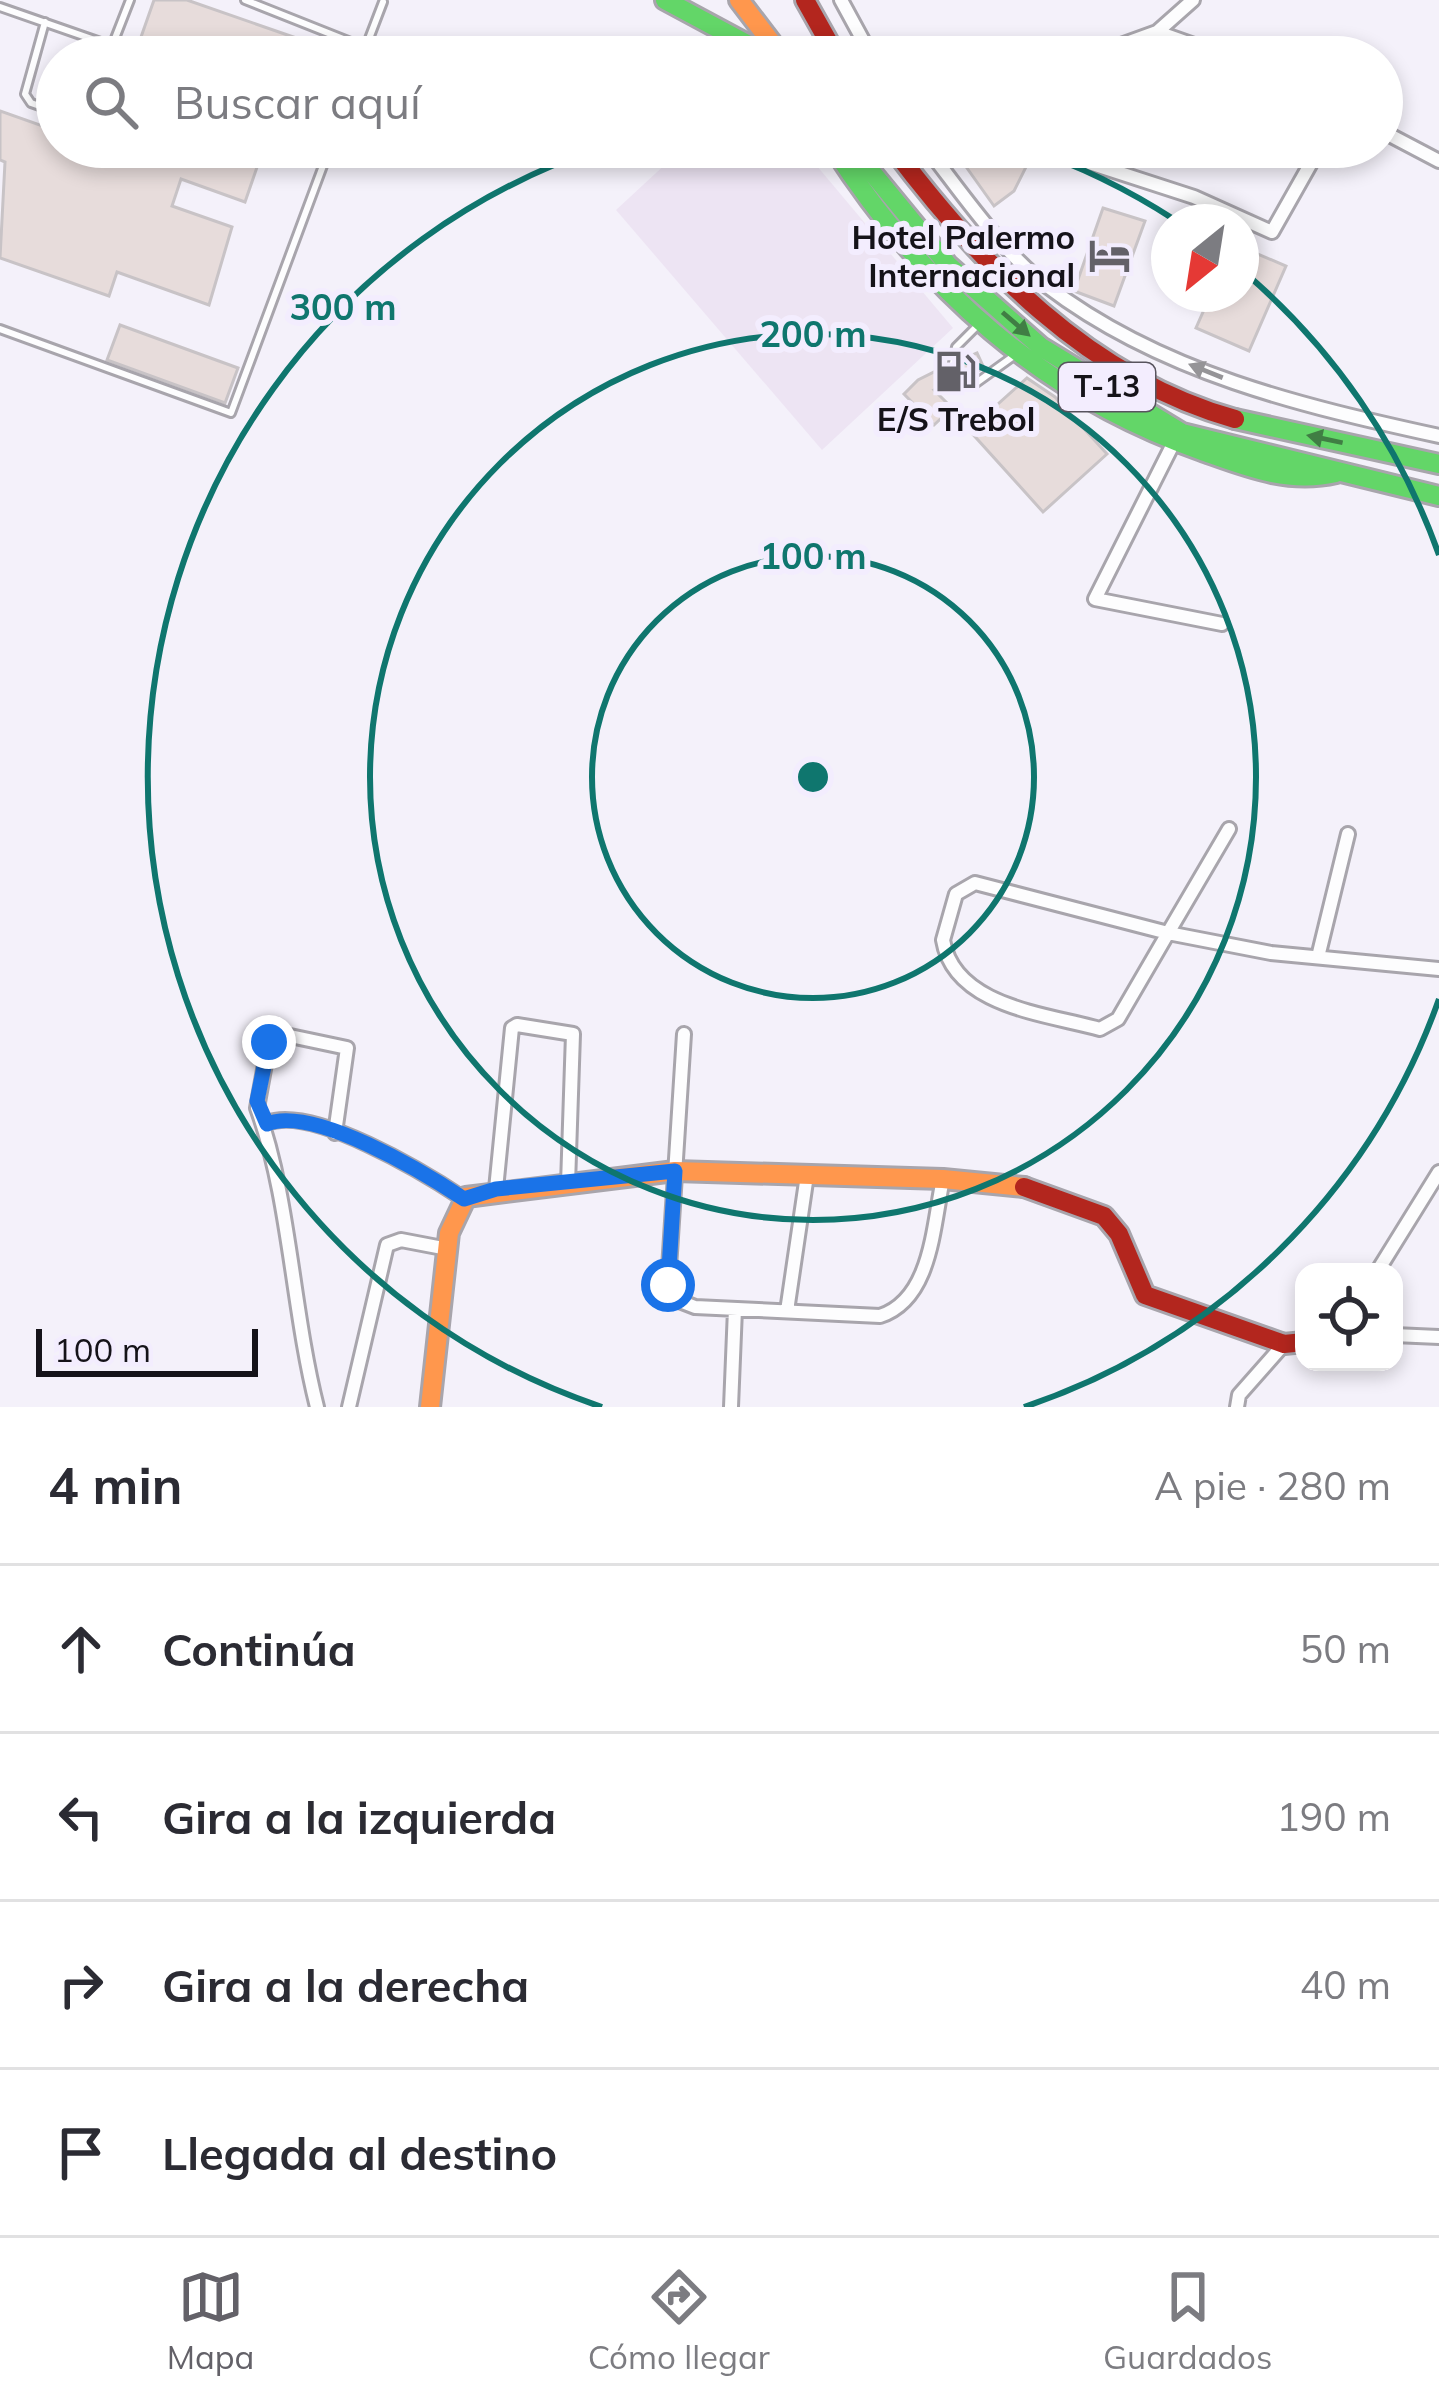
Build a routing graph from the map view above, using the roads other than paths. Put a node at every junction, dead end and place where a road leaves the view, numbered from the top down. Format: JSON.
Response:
{"nodes":[{"id":1,"x":130,"y":0,"type":"edge"},
{"id":2,"x":245,"y":0,"type":"edge"},
{"id":3,"x":665,"y":0,"type":"edge"},
{"id":4,"x":739,"y":0,"type":"edge"},
{"id":5,"x":805,"y":0,"type":"edge"},
{"id":6,"x":841,"y":0,"type":"edge"},
{"id":7,"x":1193,"y":0,"type":"edge"},
{"id":8,"x":382,"y":2,"type":"edge"},
{"id":9,"x":0,"y":7,"type":"edge"},
{"id":10,"x":45,"y":22,"type":"junction"},
{"id":11,"x":1157,"y":32,"type":"junction"},
{"id":12,"x":41,"y":36,"type":"edge"},
{"id":13,"x":84,"y":36,"type":"edge"},
{"id":14,"x":116,"y":36,"type":"edge"},
{"id":15,"x":336,"y":36,"type":"edge"},
{"id":16,"x":370,"y":36,"type":"edge"},
{"id":17,"x":732,"y":36,"type":"edge"},
{"id":18,"x":767,"y":36,"type":"edge"},
{"id":19,"x":825,"y":36,"type":"edge"},
{"id":20,"x":861,"y":36,"type":"edge"},
{"id":21,"x":1146,"y":36,"type":"edge"},
{"id":22,"x":1168,"y":36,"type":"edge"},
{"id":23,"x":36,"y":54,"type":"edge"},
{"id":24,"x":36,"y":105,"type":"edge"},
{"id":25,"x":1403,"y":142,"type":"edge"},
{"id":26,"x":1439,"y":161,"type":"edge"},
{"id":27,"x":322,"y":168,"type":"edge"},
{"id":28,"x":848,"y":168,"type":"edge"},
{"id":29,"x":868,"y":168,"type":"edge"},
{"id":30,"x":908,"y":168,"type":"edge"},
{"id":31,"x":944,"y":168,"type":"edge"},
{"id":32,"x":1104,"y":168,"type":"edge"},
{"id":33,"x":1308,"y":168,"type":"edge"},
{"id":34,"x":977,"y":326,"type":"junction"},
{"id":35,"x":0,"y":329,"type":"edge"},
{"id":36,"x":1015,"y":355,"type":"junction"},
{"id":37,"x":953,"y":363,"type":"dead end"},
{"id":38,"x":960,"y":379,"type":"dead end"},
{"id":39,"x":1439,"y":436,"type":"edge"},
{"id":40,"x":1173,"y":444,"type":"junction"},
{"id":41,"x":1439,"y":464,"type":"edge"},
{"id":42,"x":1336,"y":473,"type":"junction"},
{"id":43,"x":1439,"y":496,"type":"edge"},
{"id":44,"x":1222,"y":624,"type":"dead end"},
{"id":45,"x":1229,"y":830,"type":"dead end"},
{"id":46,"x":1348,"y":834,"type":"dead end"},
{"id":47,"x":1168,"y":933,"type":"junction"},
{"id":48,"x":1318,"y":957,"type":"junction"},
{"id":49,"x":1439,"y":969,"type":"edge"},
{"id":50,"x":684,"y":1034,"type":"dead end"},
{"id":51,"x":267,"y":1124,"type":"junction"},
{"id":52,"x":335,"y":1133,"type":"junction"},
{"id":53,"x":675,"y":1171,"type":"junction"},
{"id":54,"x":1439,"y":1172,"type":"edge"},
{"id":55,"x":807,"y":1174,"type":"junction"},
{"id":56,"x":943,"y":1179,"type":"junction"},
{"id":57,"x":568,"y":1184,"type":"junction"},
{"id":58,"x":496,"y":1189,"type":"junction"},
{"id":59,"x":464,"y":1199,"type":"junction"},
{"id":60,"x":448,"y":1250,"type":"junction"},
{"id":61,"x":1383,"y":1263,"type":"edge"},
{"id":62,"x":735,"y":1309,"type":"junction"},
{"id":63,"x":788,"y":1311,"type":"junction"},
{"id":64,"x":1403,"y":1335,"type":"edge"},
{"id":65,"x":1439,"y":1337,"type":"edge"},
{"id":66,"x":1294,"y":1343,"type":"edge"},
{"id":67,"x":317,"y":1407,"type":"edge"},
{"id":68,"x":349,"y":1407,"type":"edge"},
{"id":69,"x":430,"y":1407,"type":"edge"},
{"id":70,"x":731,"y":1407,"type":"edge"},
{"id":71,"x":1237,"y":1407,"type":"edge"}],
"edges":[{"from":1,"to":14,"type":"lane"},
{"from":2,"to":15,"type":"lane"},
{"from":3,"to":17,"type":"main road"},
{"from":4,"to":18,"type":"main road"},
{"from":5,"to":19,"type":"main road"},
{"from":6,"to":20,"type":"street"},
{"from":7,"to":11,"type":"street"},
{"from":8,"to":16,"type":"lane"},
{"from":9,"to":10,"type":"lane"},
{"from":10,"to":12,"type":"lane"},
{"from":10,"to":13,"type":"lane"},
{"from":11,"to":21,"type":"street"},
{"from":11,"to":22,"type":"street"},
{"from":23,"to":24,"type":"lane"},
{"from":25,"to":26,"type":"street"},
{"from":27,"to":35,"type":"lane"},
{"from":28,"to":34,"type":"main road","number":"T-13"},
{"from":29,"to":42,"type":"main road","number":"T-13","one_way":true},
{"from":41,"to":30,"type":"main road","number":"T-13","one_way":true},
{"from":39,"to":31,"type":"street","number":"T-13","one_way":true},
{"from":32,"to":33,"type":"street"},
{"from":34,"to":36,"type":"main road","number":"T-13"},
{"from":34,"to":37,"type":"lane"},
{"from":36,"to":38,"type":"lane"},
{"from":36,"to":40,"type":"main road","number":"T-13"},
{"from":40,"to":42,"type":"main road","number":"T-13"},
{"from":40,"to":44,"type":"street"},
{"from":42,"to":43,"type":"main road","number":"T-13"},
{"from":45,"to":47,"type":"street"},
{"from":46,"to":48,"type":"street"},
{"from":47,"to":47,"type":"street"},
{"from":47,"to":48,"type":"street"},
{"from":48,"to":49,"type":"street"},
{"from":50,"to":53,"type":"street"},
{"from":51,"to":52,"type":"street"},
{"from":51,"to":52,"type":"street"},
{"from":51,"to":67,"type":"street"},
{"from":52,"to":59,"type":"street"},
{"from":53,"to":55,"type":"main road"},
{"from":53,"to":57,"type":"main road"},
{"from":53,"to":62,"type":"street"},
{"from":54,"to":61,"type":"street"},
{"from":55,"to":56,"type":"main road"},
{"from":55,"to":63,"type":"street"},
{"from":56,"to":63,"type":"street"},
{"from":56,"to":66,"type":"main road"},
{"from":57,"to":58,"type":"main road"},
{"from":57,"to":58,"type":"street"},
{"from":58,"to":59,"type":"main road"},
{"from":59,"to":60,"type":"main road"},
{"from":60,"to":68,"type":"street"},
{"from":60,"to":69,"type":"main road"},
{"from":62,"to":63,"type":"street"},
{"from":62,"to":70,"type":"street"},
{"from":64,"to":65,"type":"street"},
{"from":66,"to":71,"type":"street"}]}
